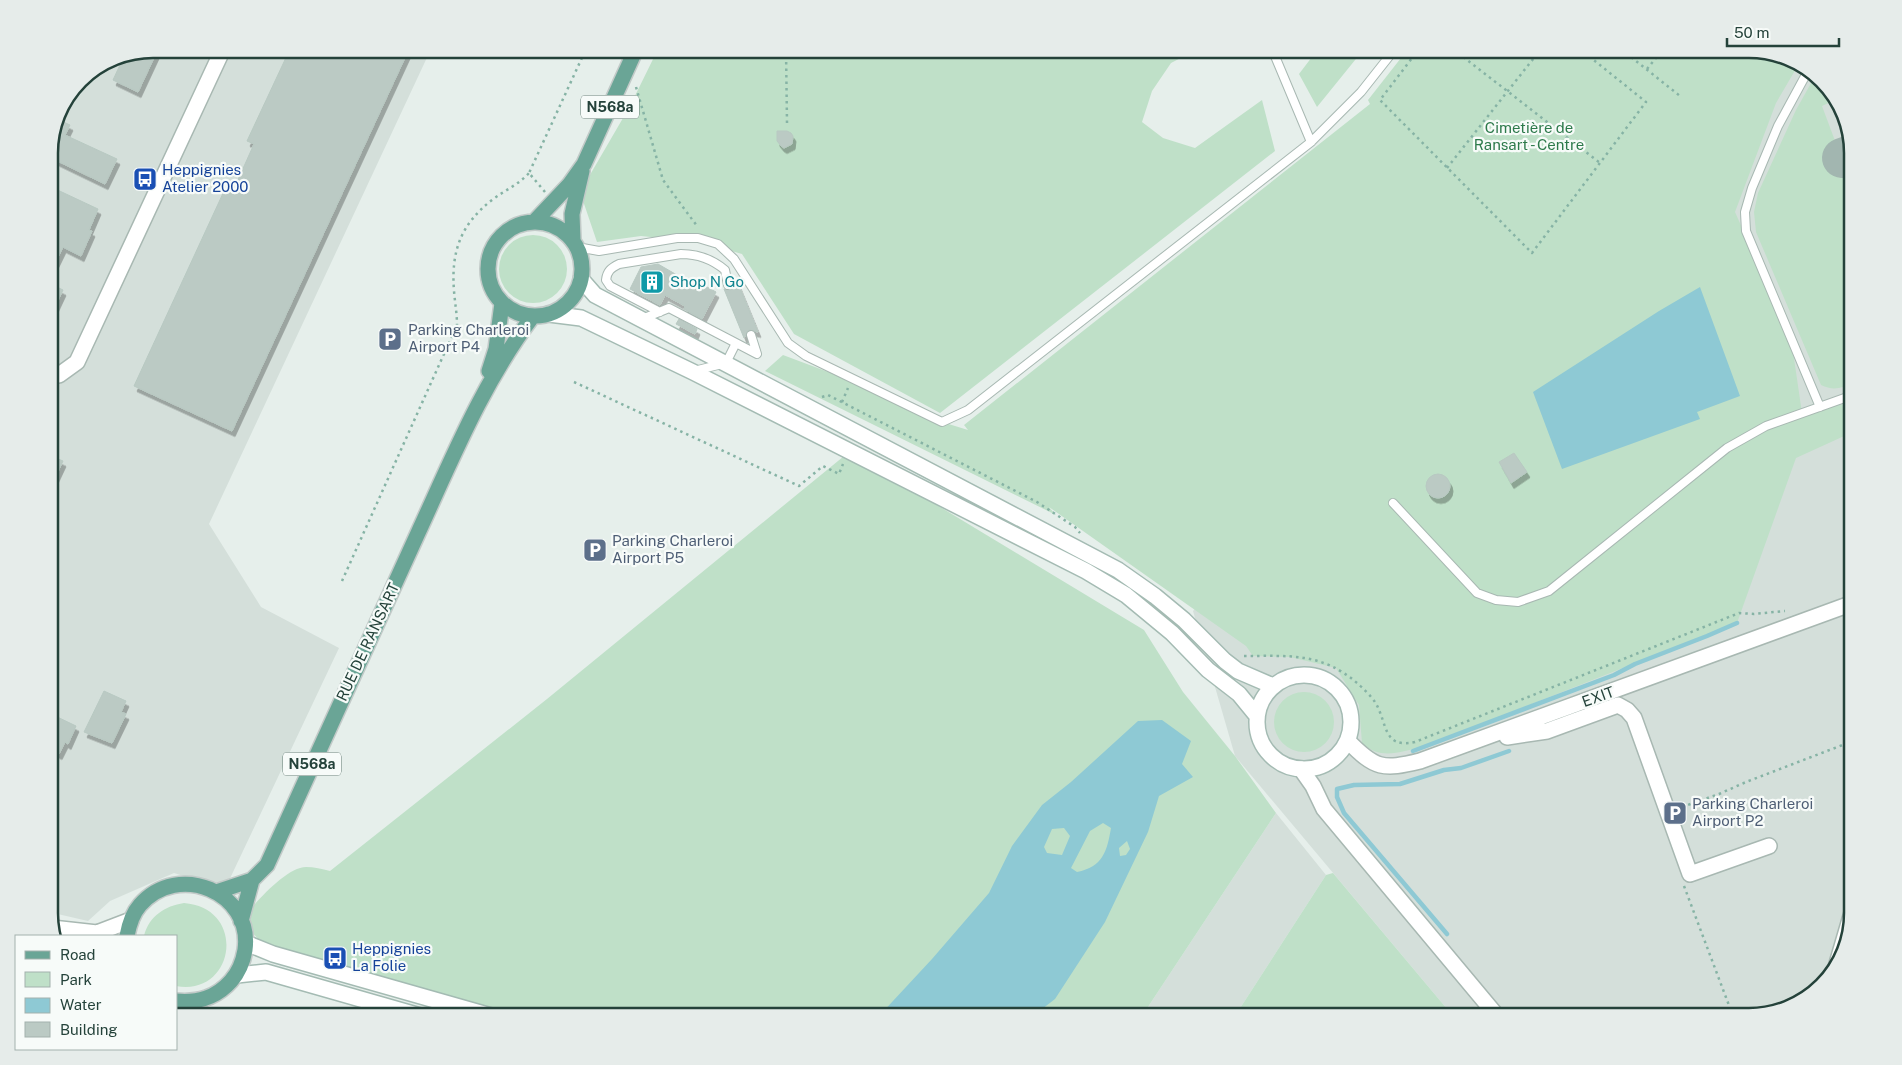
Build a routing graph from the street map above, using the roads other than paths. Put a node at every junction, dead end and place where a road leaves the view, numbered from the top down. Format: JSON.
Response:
{"nodes":[{"id":1,"x":219,"y":58,"type":"edge"},
{"id":2,"x":632,"y":58,"type":"edge"},
{"id":3,"x":1276,"y":58,"type":"edge"},
{"id":4,"x":1388,"y":58,"type":"edge"},
{"id":5,"x":1805,"y":76,"type":"edge"},
{"id":6,"x":1311,"y":142,"type":"junction"},
{"id":7,"x":584,"y":164,"type":"junction"},
{"id":8,"x":535,"y":221,"type":"junction"},
{"id":9,"x":575,"y":244,"type":"junction"},
{"id":10,"x":581,"y":279,"type":"junction"},
{"id":11,"x":728,"y":285,"type":"dead end"},
{"id":12,"x":502,"y":303,"type":"junction"},
{"id":13,"x":660,"y":312,"type":"junction"},
{"id":14,"x":549,"y":314,"type":"junction"},
{"id":15,"x":533,"y":316,"type":"junction"},
{"id":16,"x":642,"y":319,"type":"junction"},
{"id":17,"x":751,"y":335,"type":"dead end"},
{"id":18,"x":736,"y":343,"type":"junction"},
{"id":19,"x":726,"y":363,"type":"junction"},
{"id":20,"x":693,"y":372,"type":"junction"},
{"id":21,"x":58,"y":375,"type":"edge"},
{"id":22,"x":1844,"y":398,"type":"edge"},
{"id":23,"x":479,"y":401,"type":"junction"},
{"id":24,"x":1820,"y":407,"type":"junction"},
{"id":25,"x":1392,"y":503,"type":"dead end"},
{"id":26,"x":1844,"y":606,"type":"edge"},
{"id":27,"x":1273,"y":686,"type":"junction"},
{"id":28,"x":1257,"y":716,"type":"junction"},
{"id":29,"x":1348,"y":741,"type":"junction"},
{"id":30,"x":1447,"y":752,"type":"junction"},
{"id":31,"x":1301,"y":770,"type":"junction"},
{"id":32,"x":1769,"y":846,"type":"dead end"},
{"id":33,"x":252,"y":880,"type":"junction"},
{"id":34,"x":216,"y":892,"type":"junction"},
{"id":35,"x":131,"y":920,"type":"junction"},
{"id":36,"x":241,"y":921,"type":"junction"},
{"id":37,"x":59,"y":929,"type":"edge"},
{"id":38,"x":100,"y":935,"type":"edge"},
{"id":39,"x":126,"y":935,"type":"edge"},
{"id":40,"x":246,"y":942,"type":"junction"},
{"id":41,"x":237,"y":975,"type":"junction"},
{"id":42,"x":178,"y":1001,"type":"edge"},
{"id":43,"x":392,"y":1008,"type":"edge"},
{"id":44,"x":462,"y":1008,"type":"edge"},
{"id":45,"x":1491,"y":1008,"type":"edge"}],
"edges":[{"from":1,"to":21,"type":"street"},
{"from":2,"to":7,"type":"main road","number":"N568a"},
{"from":3,"to":6,"type":"lane"},
{"from":4,"to":6,"type":"lane"},
{"from":5,"to":24,"type":"lane"},
{"from":6,"to":9,"type":"lane"},
{"from":7,"to":8,"type":"main road","number":"N568a"},
{"from":7,"to":9,"type":"main road","number":"N568a"},
{"from":8,"to":9,"type":"main road"},
{"from":8,"to":12,"type":"main road","number":"N568a"},
{"from":9,"to":10,"type":"main road","number":"N568a"},
{"from":10,"to":14,"type":"main road"},
{"from":10,"to":16,"type":"street"},
{"from":11,"to":13,"type":"lane"},
{"from":12,"to":15,"type":"main road"},
{"from":12,"to":23,"type":"main road","name":"RUE DE RANSART","number":"N568a"},
{"from":13,"to":16,"type":"lane"},
{"from":13,"to":18,"type":"lane"},
{"from":14,"to":15,"type":"main road"},
{"from":14,"to":20,"type":"street"},
{"from":15,"to":23,"type":"main road","name":"RUE DE RANSART","number":"N568a"},
{"from":16,"to":19,"type":"street"},
{"from":17,"to":18,"type":"lane"},
{"from":18,"to":19,"type":"lane"},
{"from":19,"to":20,"type":"lane"},
{"from":19,"to":27,"type":"street"},
{"from":20,"to":28,"type":"street"},
{"from":22,"to":24,"type":"lane"},
{"from":23,"to":33,"type":"main road","name":"RUE DE RANSART","number":"N568a"},
{"from":24,"to":25,"type":"lane"},
{"from":26,"to":30,"type":"street","name":"EXIT"},
{"from":27,"to":28,"type":"street"},
{"from":27,"to":29,"type":"street"},
{"from":28,"to":31,"type":"street"},
{"from":29,"to":30,"type":"street","name":"EXIT"},
{"from":29,"to":31,"type":"street"},
{"from":30,"to":32,"type":"street"},
{"from":31,"to":45,"type":"street"},
{"from":33,"to":34,"type":"main road","name":"RUE DE RANSART","number":"N568a"},
{"from":33,"to":36,"type":"main road","name":"RUE DE RANSART","number":"N568a"},
{"from":34,"to":35,"type":"main road","number":"N568a"},
{"from":34,"to":36,"type":"main road","number":"N568a"},
{"from":35,"to":38,"type":"street"},
{"from":35,"to":39,"type":"main road","number":"N568a"},
{"from":36,"to":40,"type":"main road","number":"N568a"},
{"from":37,"to":38,"type":"street"},
{"from":40,"to":41,"type":"main road","number":"N568a"},
{"from":40,"to":44,"type":"street"},
{"from":41,"to":42,"type":"main road","number":"N568a"},
{"from":41,"to":43,"type":"street"}]}
